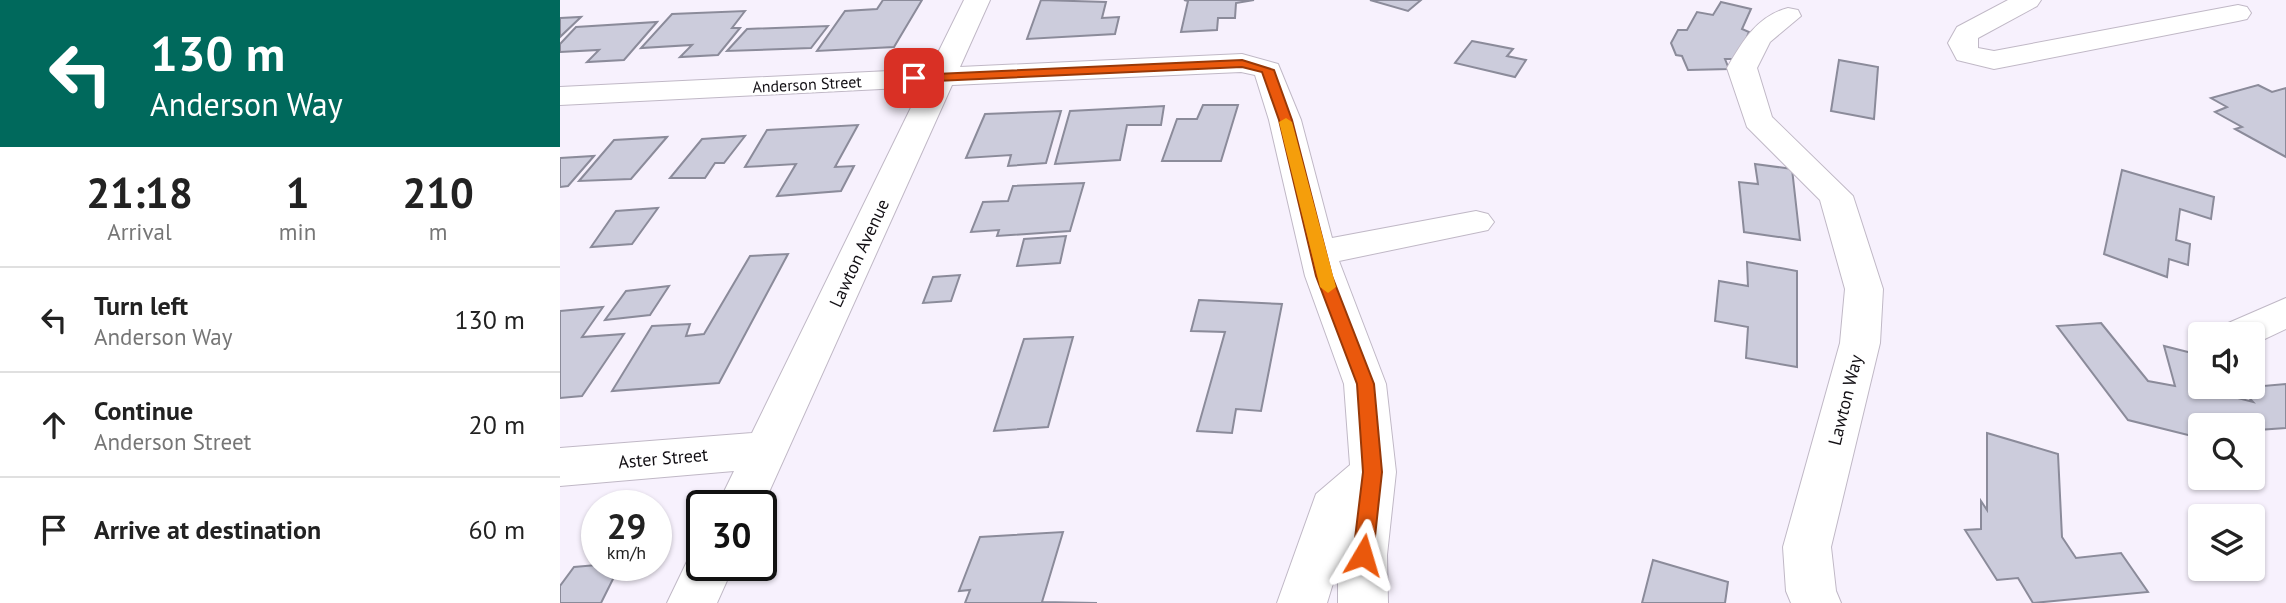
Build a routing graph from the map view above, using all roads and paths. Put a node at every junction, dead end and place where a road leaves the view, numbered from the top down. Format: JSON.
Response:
{"nodes":[{"id":1,"x":977,"y":0,"type":"edge"},
{"id":2,"x":2028,"y":0,"type":"edge"},
{"id":3,"x":2238,"y":13,"type":"dead end"},
{"id":4,"x":1788,"y":16,"type":"dead end"},
{"id":5,"x":942,"y":77,"type":"junction"},
{"id":6,"x":560,"y":96,"type":"edge"},
{"id":7,"x":1476,"y":222,"type":"dead end"},
{"id":8,"x":1318,"y":253,"type":"junction"},
{"id":9,"x":2286,"y":312,"type":"edge"},
{"id":10,"x":2265,"y":322,"type":"edge"},
{"id":11,"x":767,"y":450,"type":"junction"},
{"id":12,"x":560,"y":467,"type":"edge"},
{"id":13,"x":1373,"y":472,"type":"junction"},
{"id":14,"x":748,"y":490,"type":"edge"},
{"id":15,"x":702,"y":581,"type":"edge"},
{"id":16,"x":692,"y":603,"type":"edge"},
{"id":17,"x":1302,"y":603,"type":"edge"},
{"id":18,"x":1363,"y":603,"type":"edge"},
{"id":19,"x":1816,"y":603,"type":"edge"}],
"edges":[{"from":1,"to":5,"type":"street","name":"Lawton Avenue"},
{"from":2,"to":3,"type":"street"},
{"from":4,"to":19,"type":"street","name":"Lawton Way"},
{"from":5,"to":6,"type":"street","name":"Anderson Street"},
{"from":5,"to":8,"type":"street","name":"Anderson Street"},
{"from":5,"to":11,"type":"street","name":"Lawton Avenue"},
{"from":7,"to":8,"type":"street"},
{"from":8,"to":13,"type":"street"},
{"from":9,"to":10,"type":"street"},
{"from":11,"to":12,"type":"street","name":"Aster Street"},
{"from":11,"to":14,"type":"street","name":"Lawton Avenue"},
{"from":13,"to":17,"type":"street"},
{"from":13,"to":18,"type":"street"},
{"from":15,"to":16,"type":"street"}]}
